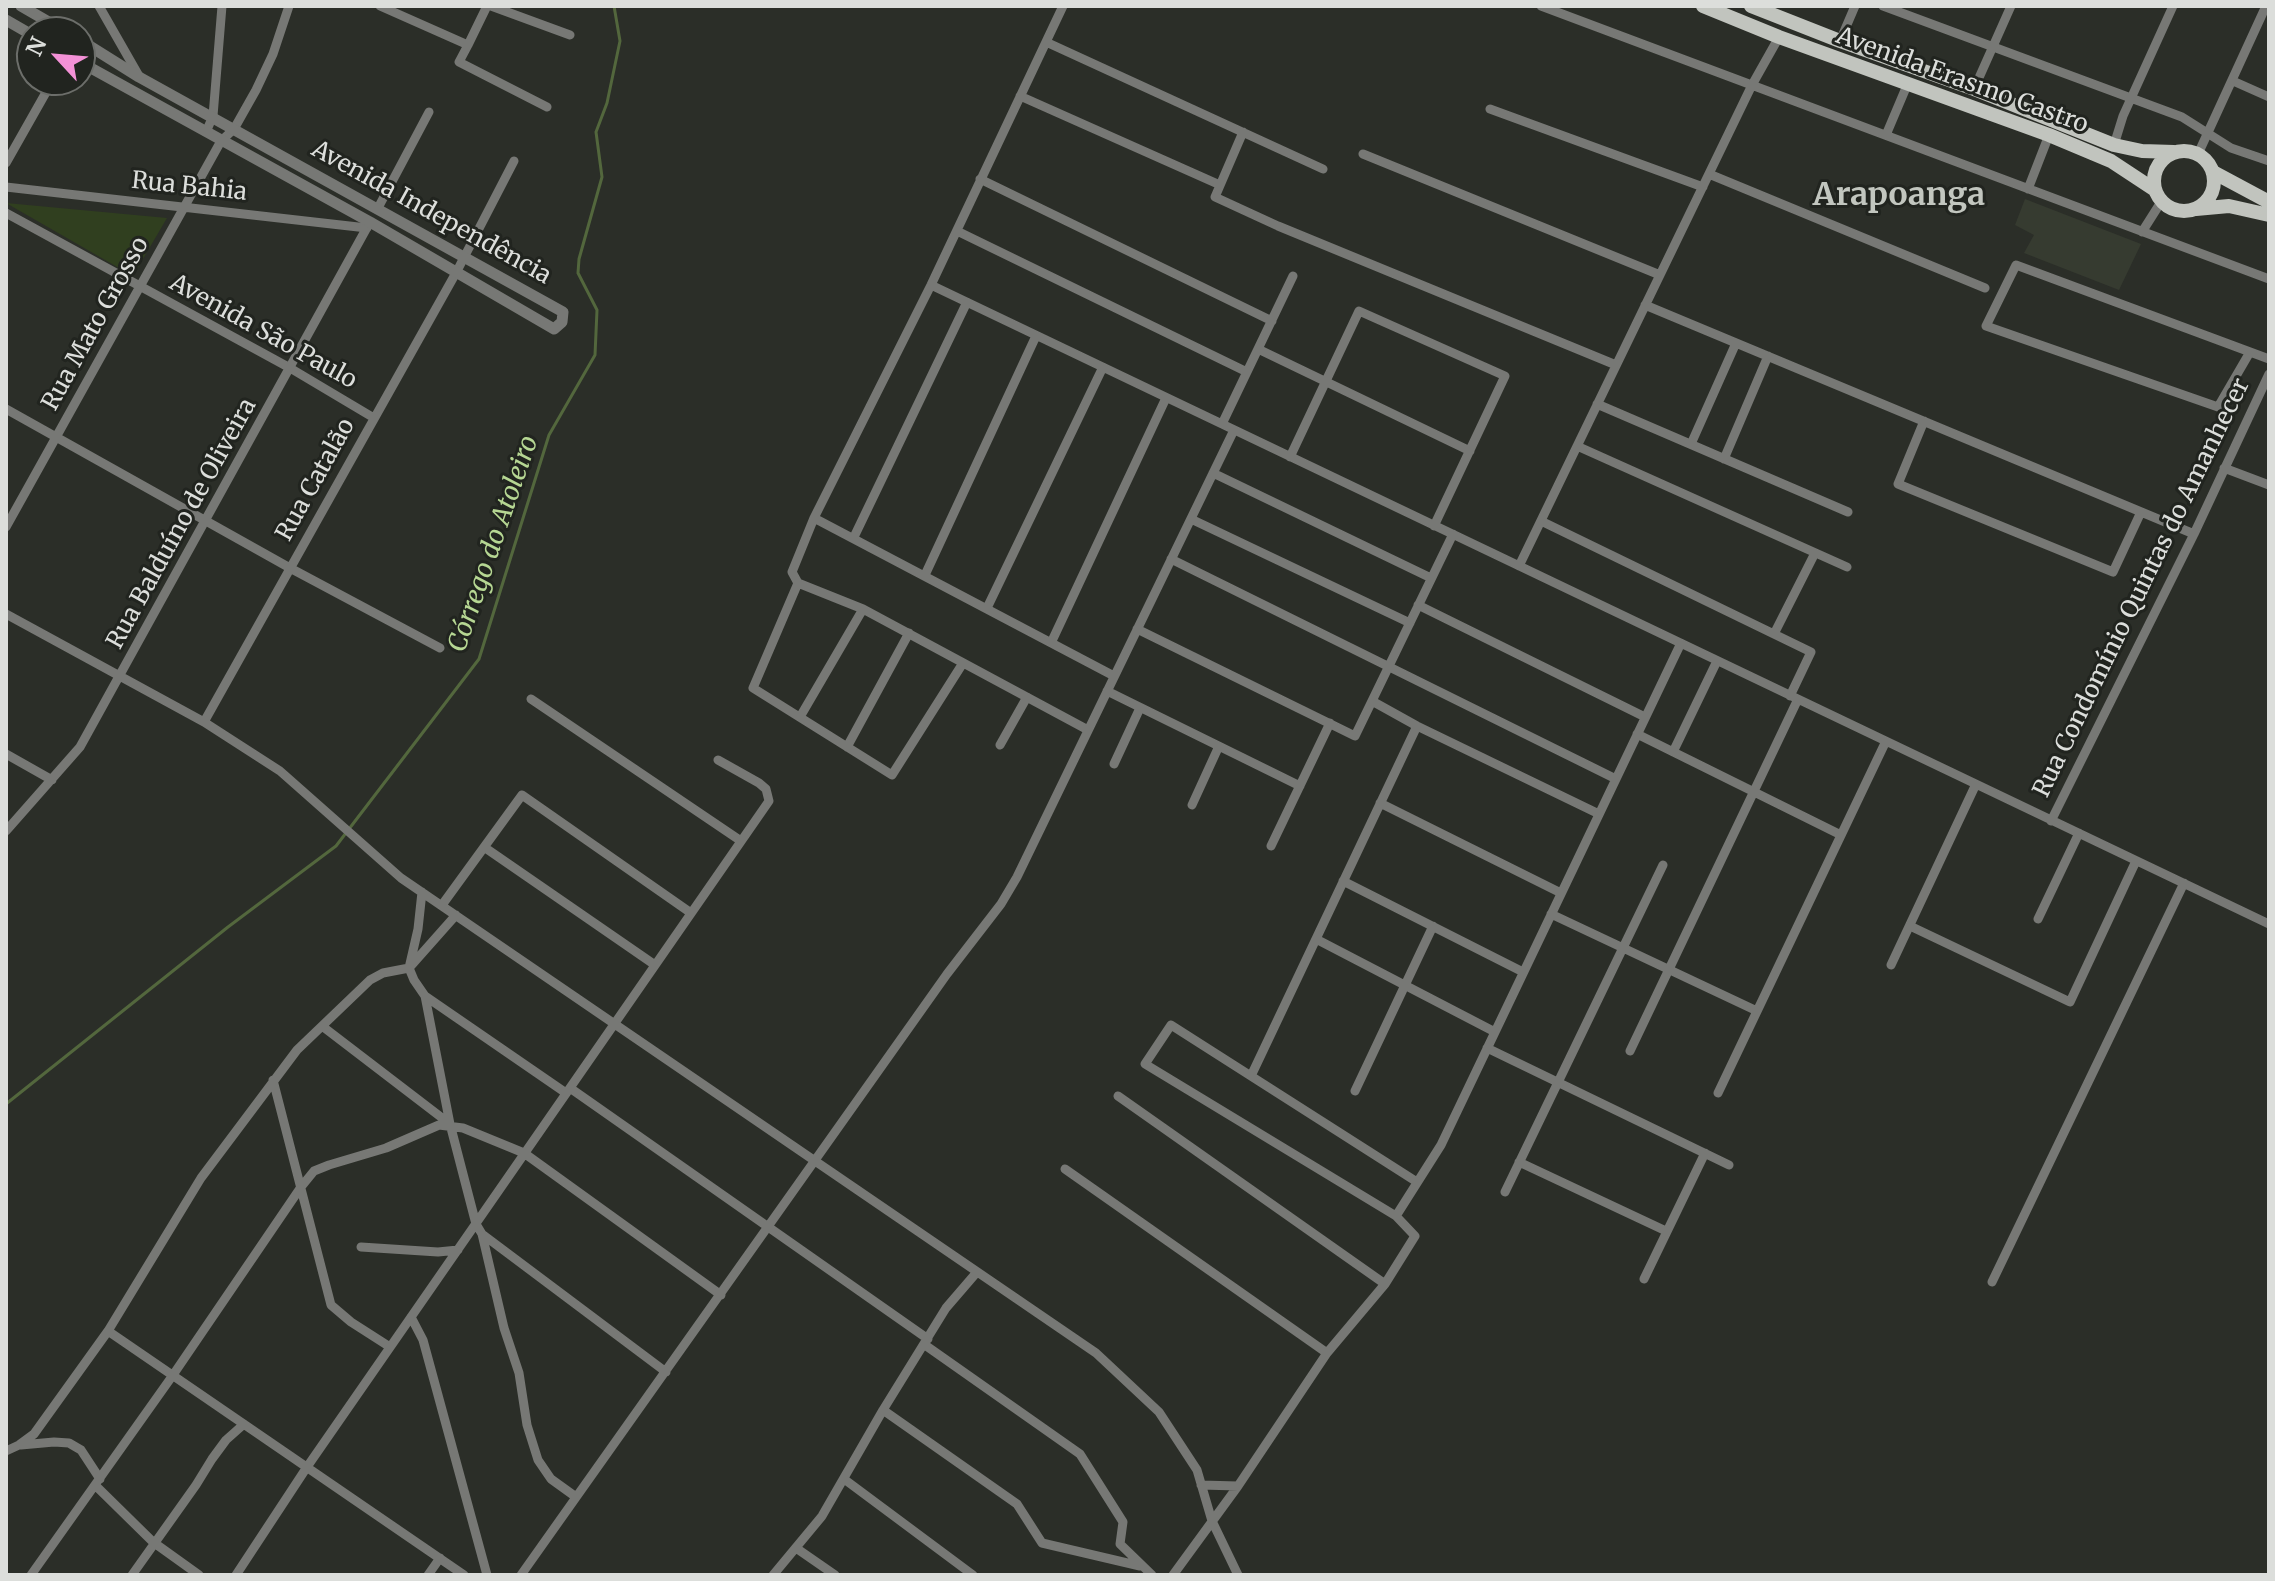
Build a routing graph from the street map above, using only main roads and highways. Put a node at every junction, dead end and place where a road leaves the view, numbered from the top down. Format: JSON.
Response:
{"nodes":[{"id":1,"x":1703,"y":6,"type":"edge"},
{"id":2,"x":1751,"y":6,"type":"edge"},
{"id":3,"x":2174,"y":152,"type":"junction"},
{"id":4,"x":2213,"y":172,"type":"junction"},
{"id":5,"x":2158,"y":196,"type":"junction"},
{"id":6,"x":2269,"y":202,"type":"edge"},
{"id":7,"x":2195,"y":209,"type":"junction"},
{"id":8,"x":2269,"y":215,"type":"edge"}],
"edges":[{"from":1,"to":5,"type":"main road","name":"Avenida Erasmo Castro"},
{"from":2,"to":3,"type":"main road","name":"Avenida Erasmo Castro"},
{"from":3,"to":4,"type":"main road"},
{"from":3,"to":5,"type":"main road"},
{"from":4,"to":6,"type":"main road"},
{"from":4,"to":7,"type":"main road"},
{"from":5,"to":7,"type":"main road"},
{"from":7,"to":8,"type":"main road"}]}
